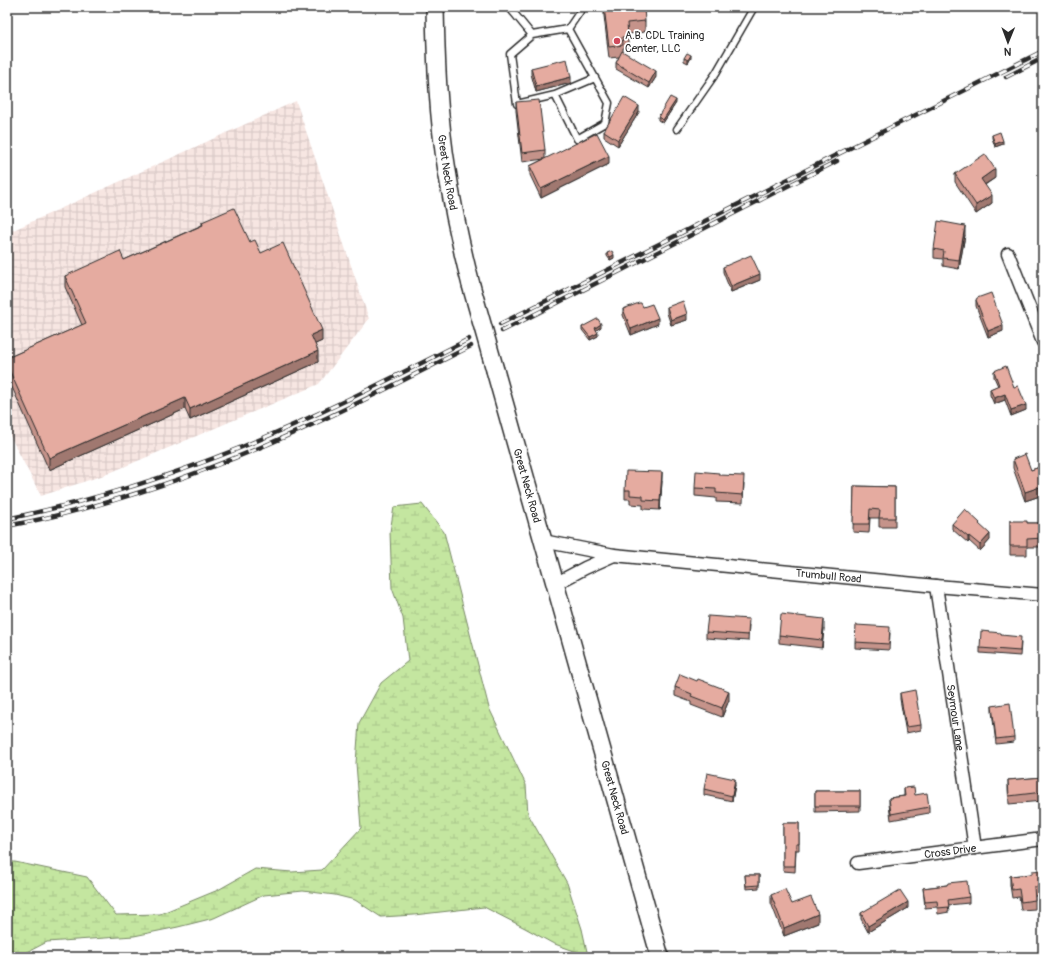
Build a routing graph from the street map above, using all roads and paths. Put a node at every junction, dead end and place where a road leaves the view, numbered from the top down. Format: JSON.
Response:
{"nodes":[{"id":1,"x":435,"y":7,"type":"edge"},
{"id":2,"x":509,"y":7,"type":"edge"},
{"id":3,"x":582,"y":7,"type":"edge"},
{"id":4,"x":754,"y":7,"type":"edge"},
{"id":5,"x":568,"y":29,"type":"junction"},
{"id":6,"x":532,"y":35,"type":"junction"},
{"id":7,"x":595,"y":78,"type":"junction"},
{"id":8,"x":556,"y":95,"type":"junction"},
{"id":9,"x":677,"y":129,"type":"dead end"},
{"id":10,"x":1008,"y":254,"type":"dead end"},
{"id":11,"x":1043,"y":342,"type":"edge"},
{"id":12,"x":543,"y":541,"type":"junction"},
{"id":13,"x":614,"y":556,"type":"junction"},
{"id":14,"x":555,"y":584,"type":"junction"},
{"id":15,"x":936,"y":586,"type":"junction"},
{"id":16,"x":1043,"y":595,"type":"edge"},
{"id":17,"x":1043,"y":839,"type":"edge"},
{"id":18,"x":975,"y":848,"type":"junction"},
{"id":19,"x":858,"y":863,"type":"dead end"},
{"id":20,"x":660,"y":957,"type":"edge"}],
"edges":[{"from":1,"to":12,"type":"main road","name":"Great Neck Road","bridge":true},
{"from":2,"to":6,"type":"lane"},
{"from":3,"to":5,"type":"lane"},
{"from":4,"to":9,"type":"lane"},
{"from":5,"to":6,"type":"lane"},
{"from":5,"to":7,"type":"lane"},
{"from":6,"to":8,"type":"lane"},
{"from":7,"to":8,"type":"lane"},
{"from":7,"to":8,"type":"lane"},
{"from":10,"to":11,"type":"street"},
{"from":12,"to":13,"type":"street","name":"Trumbull Road"},
{"from":12,"to":14,"type":"main road","name":"Great Neck Road"},
{"from":13,"to":14,"type":"street","name":"Trumbull Road"},
{"from":13,"to":15,"type":"street","name":"Trumbull Road"},
{"from":14,"to":20,"type":"main road","name":"Great Neck Road"},
{"from":15,"to":16,"type":"street","name":"Trumbull Road"},
{"from":15,"to":18,"type":"street","name":"Seymour Lane"},
{"from":17,"to":18,"type":"street","name":"Cross Drive"},
{"from":18,"to":19,"type":"street","name":"Cross Drive"}]}
